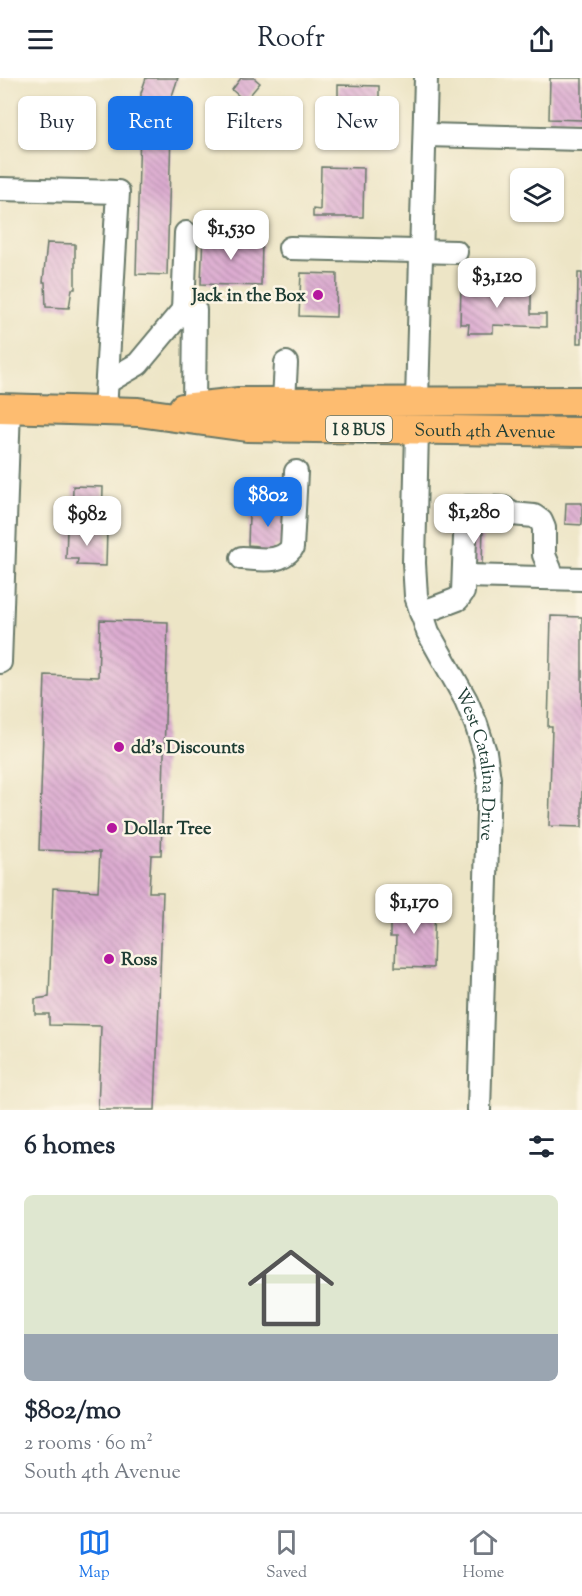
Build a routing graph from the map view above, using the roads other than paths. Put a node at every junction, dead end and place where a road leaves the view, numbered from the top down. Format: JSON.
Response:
{"nodes":[{"id":1,"x":426,"y":78,"type":"edge"},
{"id":2,"x":425,"y":135,"type":"junction"},
{"id":3,"x":582,"y":139,"type":"edge"},
{"id":4,"x":0,"y":189,"type":"edge"},
{"id":5,"x":186,"y":234,"type":"dead end"},
{"id":6,"x":290,"y":248,"type":"dead end"},
{"id":7,"x":421,"y":250,"type":"junction"},
{"id":8,"x":456,"y":252,"type":"dead end"},
{"id":9,"x":183,"y":310,"type":"junction"},
{"id":10,"x":286,"y":363,"type":"dead end"},
{"id":11,"x":107,"y":382,"type":"junction"},
{"id":12,"x":417,"y":400,"type":"junction"},
{"id":13,"x":284,"y":401,"type":"junction"},
{"id":14,"x":582,"y":401,"type":"edge"},
{"id":15,"x":194,"y":406,"type":"junction"},
{"id":16,"x":5,"y":408,"type":"edge"},
{"id":17,"x":105,"y":411,"type":"junction"},
{"id":18,"x":138,"y":412,"type":"junction"},
{"id":19,"x":417,"y":430,"type":"junction"},
{"id":20,"x":582,"y":432,"type":"edge"},
{"id":21,"x":296,"y":472,"type":"dead end"},
{"id":22,"x":242,"y":558,"type":"dead end"},
{"id":23,"x":550,"y":574,"type":"junction"},
{"id":24,"x":464,"y":576,"type":"junction"},
{"id":25,"x":582,"y":579,"type":"edge"},
{"id":26,"x":421,"y":614,"type":"junction"},
{"id":27,"x":0,"y":662,"type":"edge"},
{"id":28,"x":479,"y":1110,"type":"edge"}],
"edges":[{"from":1,"to":2,"type":"street"},
{"from":2,"to":3,"type":"street"},
{"from":2,"to":7,"type":"street"},
{"from":4,"to":11,"type":"street"},
{"from":5,"to":9,"type":"street"},
{"from":6,"to":7,"type":"street"},
{"from":7,"to":8,"type":"street"},
{"from":7,"to":12,"type":"street"},
{"from":9,"to":11,"type":"street"},
{"from":9,"to":15,"type":"street"},
{"from":10,"to":13,"type":"street"},
{"from":11,"to":17,"type":"street"},
{"from":12,"to":13,"type":"main road","name":"South 4th Avenue","number":"I 8 BUS"},
{"from":12,"to":14,"type":"main road","name":"South 4th Avenue","number":"I 8 BUS"},
{"from":12,"to":19,"type":"main road"},
{"from":13,"to":15,"type":"main road","name":"South 4th Avenue","number":"I 8 BUS"},
{"from":15,"to":18,"type":"main road","name":"South 4th Avenue","number":"I 8 BUS"},
{"from":16,"to":17,"type":"main road","name":"South 4th Avenue","number":"I 8 BUS"},
{"from":16,"to":27,"type":"street"},
{"from":17,"to":18,"type":"main road","name":"South 4th Avenue","number":"I 8 BUS"},
{"from":18,"to":19,"type":"main road","name":"South 4th Avenue","number":"I 8 BUS"},
{"from":19,"to":20,"type":"main road","name":"South 4th Avenue","number":"I 8 BUS"},
{"from":19,"to":26,"type":"street","name":"West Catalina Drive"},
{"from":21,"to":22,"type":"street"},
{"from":23,"to":24,"type":"street"},
{"from":23,"to":24,"type":"street"},
{"from":23,"to":25,"type":"street"},
{"from":24,"to":26,"type":"street"},
{"from":26,"to":28,"type":"street","name":"West Catalina Drive"}]}
